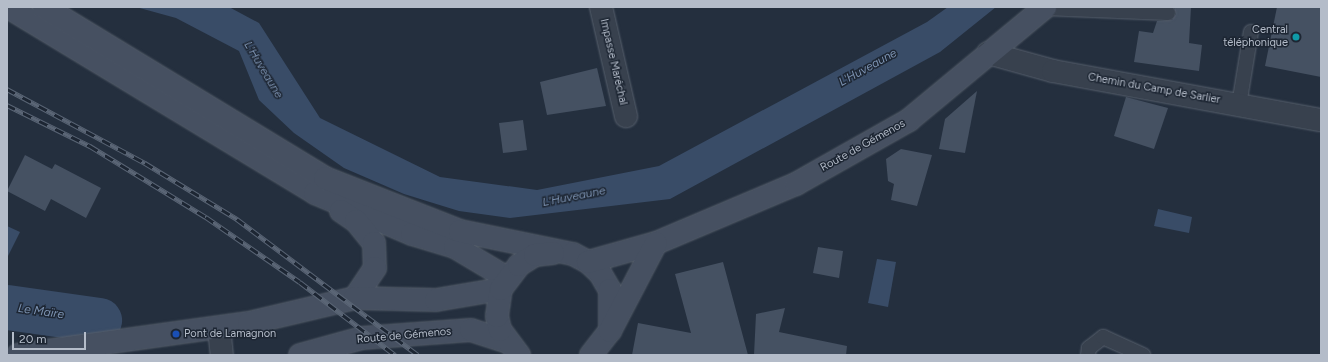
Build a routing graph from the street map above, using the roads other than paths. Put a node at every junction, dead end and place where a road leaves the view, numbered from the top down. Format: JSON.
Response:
{"nodes":[{"id":1,"x":8,"y":7,"type":"edge"},
{"id":2,"x":601,"y":7,"type":"edge"},
{"id":3,"x":1044,"y":7,"type":"edge"},
{"id":4,"x":1168,"y":13,"type":"dead end"},
{"id":5,"x":40,"y":16,"type":"edge"},
{"id":6,"x":1250,"y":32,"type":"dead end"},
{"id":7,"x":988,"y":53,"type":"junction"},
{"id":8,"x":1239,"y":105,"type":"junction"},
{"id":9,"x":626,"y":116,"type":"dead end"},
{"id":10,"x":1321,"y":120,"type":"edge"},
{"id":11,"x":290,"y":167,"type":"junction"},
{"id":12,"x":315,"y":193,"type":"junction"},
{"id":13,"x":656,"y":243,"type":"junction"},
{"id":14,"x":556,"y":252,"type":"junction"},
{"id":15,"x":588,"y":262,"type":"junction"},
{"id":16,"x":504,"y":283,"type":"junction"},
{"id":17,"x":356,"y":298,"type":"junction"},
{"id":18,"x":219,"y":328,"type":"junction"},
{"id":19,"x":610,"y":331,"type":"junction"},
{"id":20,"x":513,"y":349,"type":"edge"},
{"id":21,"x":595,"y":354,"type":"edge"},
{"id":22,"x":18,"y":355,"type":"edge"},
{"id":23,"x":222,"y":355,"type":"edge"},
{"id":24,"x":300,"y":355,"type":"edge"},
{"id":25,"x":1088,"y":355,"type":"edge"},
{"id":26,"x":1143,"y":355,"type":"edge"}],
"edges":[{"from":1,"to":5,"type":"main road"},
{"from":2,"to":9,"type":"street","name":"Impasse Maréchal"},
{"from":3,"to":4,"type":"lane"},
{"from":3,"to":7,"type":"main road","name":"Route de Gémenos"},
{"from":5,"to":11,"type":"main road"},
{"from":5,"to":11,"type":"main road"},
{"from":6,"to":8,"type":"lane"},
{"from":7,"to":8,"type":"street","name":"Chemin du Camp de Sarlier"},
{"from":7,"to":13,"type":"main road","name":"Route de Gémenos"},
{"from":8,"to":10,"type":"street","name":"Chemin du Camp de Sarlier"},
{"from":11,"to":12,"type":"main road"},
{"from":11,"to":14,"type":"main road"},
{"from":12,"to":16,"type":"main road"},
{"from":12,"to":17,"type":"main road"},
{"from":13,"to":15,"type":"main road","name":"Route de Gémenos"},
{"from":13,"to":19,"type":"main road"},
{"from":14,"to":15,"type":"main road"},
{"from":14,"to":16,"type":"main road"},
{"from":15,"to":19,"type":"main road"},
{"from":16,"to":17,"type":"main road"},
{"from":16,"to":20,"type":"main road"},
{"from":17,"to":18,"type":"main road"},
{"from":18,"to":22,"type":"main road"},
{"from":18,"to":23,"type":"street"},
{"from":19,"to":21,"type":"main road"},
{"from":20,"to":24,"type":"main road","name":"Route de Gémenos"},
{"from":25,"to":26,"type":"lane"}]}
